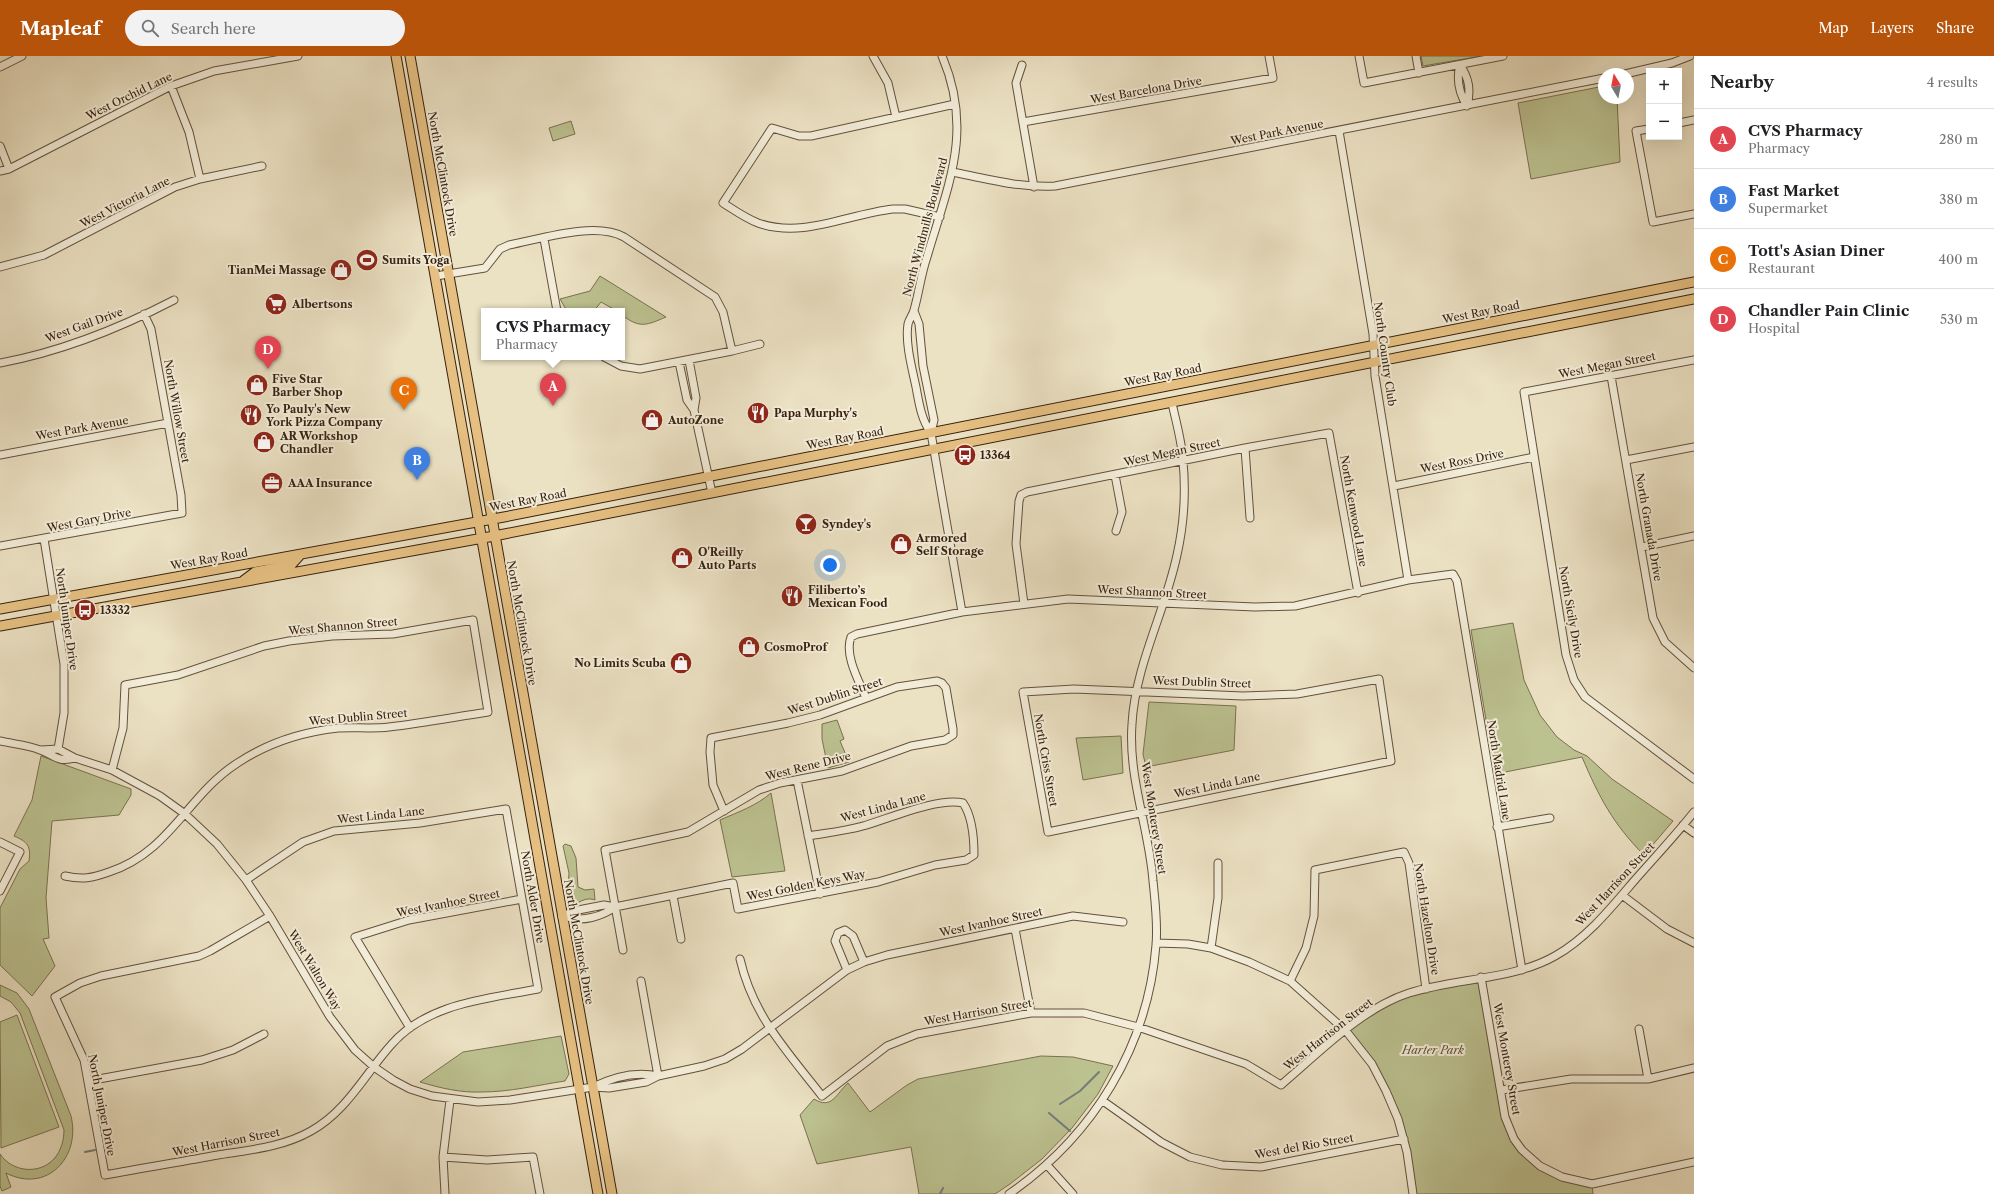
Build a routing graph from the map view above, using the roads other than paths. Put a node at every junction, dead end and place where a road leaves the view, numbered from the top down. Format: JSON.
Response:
{"nodes":[{"id":1,"x":22,"y":56,"type":"edge"},
{"id":2,"x":298,"y":56,"type":"edge"},
{"id":3,"x":396,"y":56,"type":"edge"},
{"id":4,"x":410,"y":56,"type":"edge"},
{"id":5,"x":873,"y":56,"type":"edge"},
{"id":6,"x":942,"y":56,"type":"edge"},
{"id":7,"x":1269,"y":56,"type":"edge"},
{"id":8,"x":1359,"y":56,"type":"edge"},
{"id":9,"x":1416,"y":56,"type":"edge"},
{"id":10,"x":1503,"y":56,"type":"edge"},
{"id":11,"x":1690,"y":56,"type":"edge"},
{"id":12,"x":1022,"y":65,"type":"dead end"},
{"id":13,"x":1460,"y":65,"type":"junction"},
{"id":14,"x":0,"y":67,"type":"edge"},
{"id":15,"x":1634,"y":72,"type":"edge"},
{"id":16,"x":1419,"y":74,"type":"junction"},
{"id":17,"x":1598,"y":79,"type":"edge"},
{"id":18,"x":171,"y":86,"type":"junction"},
{"id":19,"x":955,"y":104,"type":"junction"},
{"id":20,"x":1467,"y":106,"type":"junction"},
{"id":21,"x":896,"y":117,"type":"junction"},
{"id":22,"x":1694,"y":120,"type":"edge"},
{"id":23,"x":1023,"y":122,"type":"junction"},
{"id":24,"x":1682,"y":122,"type":"edge"},
{"id":25,"x":1646,"y":129,"type":"edge"},
{"id":26,"x":1339,"y":131,"type":"junction"},
{"id":27,"x":0,"y":146,"type":"edge"},
{"id":28,"x":262,"y":166,"type":"dead end"},
{"id":29,"x":9,"y":169,"type":"junction"},
{"id":30,"x":0,"y":171,"type":"edge"},
{"id":31,"x":953,"y":172,"type":"junction"},
{"id":32,"x":200,"y":179,"type":"junction"},
{"id":33,"x":1034,"y":187,"type":"junction"},
{"id":34,"x":1694,"y":214,"type":"edge"},
{"id":35,"x":940,"y":217,"type":"junction"},
{"id":36,"x":544,"y":239,"type":"junction"},
{"id":37,"x":0,"y":267,"type":"edge"},
{"id":38,"x":449,"y":274,"type":"junction"},
{"id":39,"x":436,"y":276,"type":"junction"},
{"id":40,"x":1694,"y":282,"type":"edge"},
{"id":41,"x":1694,"y":299,"type":"edge"},
{"id":42,"x":174,"y":300,"type":"dead end"},
{"id":43,"x":556,"y":308,"type":"edge"},
{"id":44,"x":914,"y":311,"type":"junction"},
{"id":45,"x":144,"y":314,"type":"junction"},
{"id":46,"x":760,"y":344,"type":"dead end"},
{"id":47,"x":1374,"y":346,"type":"junction"},
{"id":48,"x":732,"y":351,"type":"junction"},
{"id":49,"x":610,"y":360,"type":"edge"},
{"id":50,"x":689,"y":360,"type":"junction"},
{"id":51,"x":1694,"y":360,"type":"edge"},
{"id":52,"x":679,"y":362,"type":"junction"},
{"id":53,"x":1375,"y":362,"type":"junction"},
{"id":54,"x":0,"y":363,"type":"edge"},
{"id":55,"x":1611,"y":376,"type":"junction"},
{"id":56,"x":1524,"y":392,"type":"joint"},
{"id":57,"x":1172,"y":403,"type":"junction"},
{"id":58,"x":694,"y":410,"type":"junction"},
{"id":59,"x":168,"y":423,"type":"junction"},
{"id":60,"x":1329,"y":433,"type":"joint"},
{"id":61,"x":931,"y":436,"type":"junction"},
{"id":62,"x":1694,"y":447,"type":"edge"},
{"id":63,"x":1245,"y":448,"type":"junction"},
{"id":64,"x":933,"y":449,"type":"junction"},
{"id":65,"x":0,"y":455,"type":"edge"},
{"id":66,"x":1534,"y":457,"type":"junction"},
{"id":67,"x":1183,"y":460,"type":"junction"},
{"id":68,"x":1626,"y":460,"type":"junction"},
{"id":69,"x":1115,"y":475,"type":"junction"},
{"id":70,"x":708,"y":477,"type":"junction"},
{"id":71,"x":1394,"y":486,"type":"junction"},
{"id":72,"x":712,"y":493,"type":"junction"},
{"id":73,"x":182,"y":513,"type":"joint"},
{"id":74,"x":1250,"y":518,"type":"dead end"},
{"id":75,"x":491,"y":520,"type":"junction"},
{"id":76,"x":478,"y":522,"type":"junction"},
{"id":77,"x":1116,"y":531,"type":"dead end"},
{"id":78,"x":494,"y":536,"type":"junction"},
{"id":79,"x":1694,"y":536,"type":"edge"},
{"id":80,"x":44,"y":539,"type":"junction"},
{"id":81,"x":482,"y":539,"type":"junction"},
{"id":82,"x":0,"y":546,"type":"edge"},
{"id":83,"x":1642,"y":547,"type":"junction"},
{"id":84,"x":301,"y":554,"type":"junction"},
{"id":85,"x":1453,"y":574,"type":"joint"},
{"id":86,"x":1408,"y":580,"type":"junction"},
{"id":87,"x":242,"y":582,"type":"junction"},
{"id":88,"x":1358,"y":593,"type":"junction"},
{"id":89,"x":53,"y":599,"type":"junction"},
{"id":90,"x":1024,"y":604,"type":"junction"},
{"id":91,"x":1162,"y":605,"type":"junction"},
{"id":92,"x":0,"y":609,"type":"edge"},
{"id":93,"x":962,"y":612,"type":"junction"},
{"id":94,"x":56,"y":615,"type":"junction"},
{"id":95,"x":0,"y":626,"type":"edge"},
{"id":96,"x":1694,"y":668,"type":"edge"},
{"id":97,"x":1136,"y":691,"type":"junction"},
{"id":98,"x":1023,"y":692,"type":"joint"},
{"id":99,"x":866,"y":698,"type":"junction"},
{"id":100,"x":488,"y":712,"type":"joint"},
{"id":101,"x":953,"y":735,"type":"joint"},
{"id":102,"x":0,"y":741,"type":"edge"},
{"id":103,"x":58,"y":749,"type":"junction"},
{"id":104,"x":40,"y":750,"type":"junction"},
{"id":105,"x":75,"y":758,"type":"junction"},
{"id":106,"x":1391,"y":761,"type":"joint"},
{"id":107,"x":112,"y":770,"type":"junction"},
{"id":108,"x":1694,"y":779,"type":"edge"},
{"id":109,"x":797,"y":780,"type":"junction"},
{"id":110,"x":506,"y":809,"type":"joint"},
{"id":111,"x":724,"y":811,"type":"junction"},
{"id":112,"x":1141,"y":812,"type":"junction"},
{"id":113,"x":1694,"y":812,"type":"edge"},
{"id":114,"x":185,"y":814,"type":"junction"},
{"id":115,"x":1550,"y":818,"type":"dead end"},
{"id":116,"x":1684,"y":825,"type":"junction"},
{"id":117,"x":1497,"y":828,"type":"junction"},
{"id":118,"x":1048,"y":832,"type":"joint"},
{"id":119,"x":1694,"y":833,"type":"edge"},
{"id":120,"x":808,"y":836,"type":"junction"},
{"id":121,"x":0,"y":842,"type":"edge"},
{"id":122,"x":974,"y":855,"type":"joint"},
{"id":123,"x":1218,"y":863,"type":"dead end"},
{"id":124,"x":65,"y":876,"type":"dead end"},
{"id":125,"x":246,"y":880,"type":"junction"},
{"id":126,"x":0,"y":891,"type":"edge"},
{"id":127,"x":820,"y":894,"type":"junction"},
{"id":128,"x":1622,"y":895,"type":"junction"},
{"id":129,"x":673,"y":896,"type":"junction"},
{"id":130,"x":522,"y":899,"type":"junction"},
{"id":131,"x":615,"y":907,"type":"junction"},
{"id":132,"x":270,"y":916,"type":"junction"},
{"id":133,"x":564,"y":916,"type":"junction"},
{"id":134,"x":1123,"y":922,"type":"dead end"},
{"id":135,"x":1015,"y":929,"type":"junction"},
{"id":136,"x":681,"y":939,"type":"dead end"},
{"id":137,"x":1156,"y":943,"type":"junction"},
{"id":138,"x":1694,"y":943,"type":"edge"},
{"id":139,"x":1211,"y":948,"type":"junction"},
{"id":140,"x":623,"y":950,"type":"dead end"},
{"id":141,"x":740,"y":959,"type":"dead end"},
{"id":142,"x":864,"y":962,"type":"junction"},
{"id":143,"x":847,"y":970,"type":"junction"},
{"id":144,"x":1522,"y":970,"type":"junction"},
{"id":145,"x":1481,"y":977,"type":"junction"},
{"id":146,"x":641,"y":981,"type":"dead end"},
{"id":147,"x":1290,"y":982,"type":"junction"},
{"id":148,"x":1426,"y":989,"type":"junction"},
{"id":149,"x":538,"y":990,"type":"joint"},
{"id":150,"x":1031,"y":1013,"type":"junction"},
{"id":151,"x":1138,"y":1027,"type":"junction"},
{"id":152,"x":410,"y":1028,"type":"junction"},
{"id":153,"x":770,"y":1029,"type":"junction"},
{"id":154,"x":1639,"y":1029,"type":"dead end"},
{"id":155,"x":1346,"y":1031,"type":"junction"},
{"id":156,"x":264,"y":1034,"type":"dead end"},
{"id":157,"x":374,"y":1067,"type":"junction"},
{"id":158,"x":1694,"y":1068,"type":"edge"},
{"id":159,"x":658,"y":1076,"type":"junction"},
{"id":160,"x":1648,"y":1079,"type":"junction"},
{"id":161,"x":88,"y":1081,"type":"junction"},
{"id":162,"x":593,"y":1087,"type":"junction"},
{"id":163,"x":579,"y":1089,"type":"junction"},
{"id":164,"x":1502,"y":1090,"type":"junction"},
{"id":165,"x":450,"y":1100,"type":"junction"},
{"id":166,"x":1103,"y":1101,"type":"junction"},
{"id":167,"x":1404,"y":1139,"type":"junction"},
{"id":168,"x":442,"y":1157,"type":"junction"},
{"id":169,"x":1694,"y":1162,"type":"edge"},
{"id":170,"x":1047,"y":1165,"type":"junction"},
{"id":171,"x":105,"y":1174,"type":"joint"},
{"id":172,"x":445,"y":1194,"type":"edge"},
{"id":173,"x":540,"y":1194,"type":"edge"},
{"id":174,"x":598,"y":1194,"type":"edge"},
{"id":175,"x":612,"y":1194,"type":"edge"},
{"id":176,"x":1009,"y":1194,"type":"edge"},
{"id":177,"x":1073,"y":1194,"type":"edge"},
{"id":178,"x":1413,"y":1194,"type":"edge"}],
"edges":[{"from":1,"to":14,"type":"street"},
{"from":2,"to":18,"type":"street","name":"West Orchid Lane"},
{"from":3,"to":39,"type":"main road"},
{"from":4,"to":38,"type":"main road","name":"North McClintock Drive"},
{"from":5,"to":21,"type":"street"},
{"from":6,"to":19,"type":"street","name":"North Windmills Boulevard"},
{"from":7,"to":23,"type":"street","name":"West Barcelona Drive"},
{"from":8,"to":16,"type":"street"},
{"from":9,"to":16,"type":"street"},
{"from":10,"to":13,"type":"street"},
{"from":11,"to":15,"type":"street"},
{"from":12,"to":23,"type":"street"},
{"from":13,"to":16,"type":"street"},
{"from":13,"to":20,"type":"street"},
{"from":17,"to":20,"type":"street","name":"West Park Avenue"},
{"from":18,"to":29,"type":"street","name":"West Orchid Lane"},
{"from":18,"to":32,"type":"street"},
{"from":19,"to":21,"type":"street"},
{"from":19,"to":31,"type":"street","name":"North Windmills Boulevard"},
{"from":20,"to":26,"type":"street","name":"West Park Avenue"},
{"from":21,"to":35,"type":"street"},
{"from":22,"to":24,"type":"street"},
{"from":23,"to":33,"type":"street"},
{"from":25,"to":34,"type":"street"},
{"from":26,"to":33,"type":"street","name":"West Park Avenue"},
{"from":26,"to":47,"type":"street","name":"North Country Club"},
{"from":27,"to":29,"type":"street"},
{"from":28,"to":32,"type":"street","name":"West Victoria Lane"},
{"from":29,"to":30,"type":"street","name":"West Orchid Lane"},
{"from":31,"to":33,"type":"street","name":"West Park Avenue"},
{"from":31,"to":35,"type":"street","name":"North Windmills Boulevard"},
{"from":32,"to":37,"type":"street","name":"West Victoria Lane"},
{"from":35,"to":44,"type":"street","name":"North Windmills Boulevard"},
{"from":36,"to":38,"type":"street"},
{"from":36,"to":43,"type":"street"},
{"from":36,"to":48,"type":"street"},
{"from":38,"to":39,"type":"street"},
{"from":38,"to":75,"type":"main road","name":"North McClintock Drive"},
{"from":39,"to":76,"type":"main road"},
{"from":40,"to":47,"type":"main road","name":"West Ray Road"},
{"from":41,"to":53,"type":"main road"},
{"from":42,"to":45,"type":"street","name":"West Gail Drive"},
{"from":44,"to":61,"type":"street","name":"North Windmills Boulevard"},
{"from":44,"to":61,"type":"street","name":"North Windmills Boulevard"},
{"from":45,"to":54,"type":"street","name":"West Gail Drive"},
{"from":45,"to":59,"type":"street","name":"North Willow Street"},
{"from":46,"to":48,"type":"street"},
{"from":47,"to":53,"type":"street","name":"North Country Club"},
{"from":47,"to":61,"type":"main road","name":"West Ray Road"},
{"from":48,"to":50,"type":"street"},
{"from":49,"to":52,"type":"street"},
{"from":50,"to":52,"type":"street"},
{"from":50,"to":58,"type":"street"},
{"from":51,"to":55,"type":"street","name":"West Megan Street"},
{"from":52,"to":58,"type":"street"},
{"from":53,"to":57,"type":"main road"},
{"from":53,"to":71,"type":"street","name":"North Country Club"},
{"from":55,"to":56,"type":"street","name":"West Megan Street"},
{"from":55,"to":68,"type":"street","name":"North Granada Drive"},
{"from":56,"to":66,"type":"street","name":"North Sicily Drive"},
{"from":57,"to":64,"type":"main road"},
{"from":57,"to":67,"type":"street","name":"West Monterey Street"},
{"from":58,"to":70,"type":"street"},
{"from":59,"to":65,"type":"street","name":"West Park Avenue"},
{"from":59,"to":73,"type":"street","name":"North Willow Street"},
{"from":60,"to":63,"type":"street","name":"West Megan Street"},
{"from":60,"to":88,"type":"street","name":"North Kenwood Lane"},
{"from":61,"to":64,"type":"street"},
{"from":61,"to":70,"type":"main road","name":"West Ray Road"},
{"from":62,"to":68,"type":"street"},
{"from":63,"to":67,"type":"street","name":"West Megan Street"},
{"from":63,"to":74,"type":"street"},
{"from":64,"to":72,"type":"main road"},
{"from":64,"to":93,"type":"street"},
{"from":66,"to":71,"type":"street","name":"West Ross Drive"},
{"from":66,"to":108,"type":"street","name":"North Sicily Drive"},
{"from":67,"to":69,"type":"street","name":"West Megan Street"},
{"from":67,"to":91,"type":"street","name":"West Monterey Street"},
{"from":68,"to":83,"type":"street","name":"North Granada Drive"},
{"from":69,"to":77,"type":"street"},
{"from":69,"to":90,"type":"street","name":"West Megan Street"},
{"from":70,"to":72,"type":"street"},
{"from":70,"to":75,"type":"main road","name":"West Ray Road"},
{"from":71,"to":86,"type":"street","name":"North Country Club"},
{"from":72,"to":78,"type":"main road"},
{"from":73,"to":80,"type":"street","name":"West Gary Drive"},
{"from":75,"to":76,"type":"main road","name":"West Ray Road"},
{"from":75,"to":78,"type":"main road","name":"North McClintock Drive"},
{"from":76,"to":81,"type":"main road"},
{"from":76,"to":84,"type":"main road","name":"West Ray Road"},
{"from":78,"to":81,"type":"main road"},
{"from":78,"to":133,"type":"main road","name":"North McClintock Drive"},
{"from":79,"to":83,"type":"street"},
{"from":80,"to":82,"type":"street","name":"West Gary Drive"},
{"from":80,"to":89,"type":"street","name":"North Juniper Drive"},
{"from":81,"to":87,"type":"main road"},
{"from":81,"to":163,"type":"main road"},
{"from":83,"to":96,"type":"street","name":"North Granada Drive"},
{"from":84,"to":87,"type":"main road"},
{"from":84,"to":89,"type":"main road","name":"West Ray Road"},
{"from":85,"to":86,"type":"street","name":"West Shannon Street"},
{"from":85,"to":117,"type":"street","name":"North Madrid Lane"},
{"from":86,"to":88,"type":"street","name":"West Shannon Street"},
{"from":87,"to":94,"type":"main road"},
{"from":88,"to":91,"type":"street","name":"West Shannon Street"},
{"from":89,"to":92,"type":"main road","name":"West Ray Road"},
{"from":89,"to":94,"type":"street","name":"North Juniper Drive"},
{"from":90,"to":91,"type":"street","name":"West Shannon Street"},
{"from":90,"to":93,"type":"street","name":"West Shannon Street"},
{"from":91,"to":97,"type":"street","name":"West Monterey Street"},
{"from":93,"to":99,"type":"street","name":"West Shannon Street"},
{"from":94,"to":95,"type":"main road"},
{"from":94,"to":103,"type":"street","name":"North Juniper Drive"},
{"from":97,"to":98,"type":"street","name":"West Dublin Street"},
{"from":97,"to":106,"type":"street","name":"West Dublin Street"},
{"from":97,"to":112,"type":"street","name":"West Monterey Street"},
{"from":98,"to":118,"type":"street","name":"North Criss Street"},
{"from":99,"to":101,"type":"street","name":"West Dublin Street"},
{"from":99,"to":111,"type":"street","name":"West Dublin Street"},
{"from":100,"to":107,"type":"street","name":"West Shannon Street"},
{"from":100,"to":114,"type":"street","name":"West Dublin Street"},
{"from":101,"to":109,"type":"street","name":"West Rene Drive"},
{"from":102,"to":104,"type":"street","name":"West Walton Way"},
{"from":103,"to":104,"type":"street","name":"West Walton Way"},
{"from":103,"to":105,"type":"street","name":"West Walton Way"},
{"from":104,"to":105,"type":"street","name":"West Walton Way"},
{"from":105,"to":107,"type":"street","name":"West Walton Way"},
{"from":106,"to":112,"type":"street","name":"West Linda Lane"},
{"from":107,"to":114,"type":"street","name":"West Walton Way"},
{"from":109,"to":111,"type":"street","name":"West Rene Drive"},
{"from":109,"to":120,"type":"street"},
{"from":110,"to":125,"type":"street","name":"West Linda Lane"},
{"from":110,"to":130,"type":"street","name":"North Alder Drive"},
{"from":111,"to":131,"type":"street","name":"West Rene Drive"},
{"from":112,"to":118,"type":"street","name":"West Linda Lane"},
{"from":112,"to":137,"type":"street","name":"West Monterey Street"},
{"from":113,"to":116,"type":"street","name":"West Harrison Street"},
{"from":114,"to":124,"type":"street","name":"West Dublin Street"},
{"from":114,"to":125,"type":"street","name":"West Walton Way"},
{"from":115,"to":117,"type":"street"},
{"from":116,"to":119,"type":"street"},
{"from":116,"to":128,"type":"street","name":"West Harrison Street"},
{"from":117,"to":144,"type":"street","name":"North Madrid Lane"},
{"from":120,"to":122,"type":"street","name":"West Linda Lane"},
{"from":120,"to":127,"type":"street"},
{"from":121,"to":126,"type":"street"},
{"from":122,"to":127,"type":"street","name":"West Golden Keys Way"},
{"from":123,"to":139,"type":"street"},
{"from":125,"to":132,"type":"street","name":"West Walton Way"},
{"from":127,"to":129,"type":"street","name":"West Golden Keys Way"},
{"from":128,"to":138,"type":"street"},
{"from":128,"to":144,"type":"street","name":"West Harrison Street"},
{"from":129,"to":131,"type":"street","name":"West Golden Keys Way"},
{"from":129,"to":136,"type":"street"},
{"from":130,"to":149,"type":"street","name":"North Alder Drive"},
{"from":130,"to":152,"type":"street","name":"West Ivanhoe Street"},
{"from":131,"to":133,"type":"street","name":"West Golden Keys Way"},
{"from":131,"to":140,"type":"street"},
{"from":132,"to":157,"type":"street","name":"West Walton Way"},
{"from":132,"to":161,"type":"street","name":"North Juniper Drive"},
{"from":133,"to":162,"type":"main road","name":"North McClintock Drive"},
{"from":134,"to":135,"type":"street","name":"West Ivanhoe Street"},
{"from":135,"to":142,"type":"street","name":"West Ivanhoe Street"},
{"from":135,"to":150,"type":"street"},
{"from":137,"to":139,"type":"street"},
{"from":137,"to":151,"type":"street","name":"West Monterey Street"},
{"from":139,"to":147,"type":"street"},
{"from":141,"to":153,"type":"street"},
{"from":142,"to":143,"type":"street","name":"West Ivanhoe Street"},
{"from":142,"to":143,"type":"street"},
{"from":143,"to":153,"type":"street","name":"West Ivanhoe Street"},
{"from":144,"to":145,"type":"street","name":"West Harrison Street"},
{"from":145,"to":148,"type":"street","name":"West Harrison Street"},
{"from":145,"to":164,"type":"street","name":"West Monterey Street"},
{"from":146,"to":159,"type":"street"},
{"from":147,"to":148,"type":"street","name":"North Hazelton Drive"},
{"from":147,"to":155,"type":"street"},
{"from":148,"to":155,"type":"street","name":"West Harrison Street"},
{"from":149,"to":152,"type":"street","name":"West Harrison Street"},
{"from":150,"to":151,"type":"street","name":"West Harrison Street"},
{"from":150,"to":153,"type":"street","name":"West Harrison Street"},
{"from":151,"to":155,"type":"street","name":"West Harrison Street"},
{"from":151,"to":166,"type":"street","name":"West Monterey Street"},
{"from":152,"to":157,"type":"street","name":"West Harrison Street"},
{"from":153,"to":159,"type":"street","name":"West Ivanhoe Street"},
{"from":154,"to":160,"type":"street"},
{"from":155,"to":167,"type":"street"},
{"from":156,"to":161,"type":"street"},
{"from":157,"to":165,"type":"street","name":"West Walton Way"},
{"from":157,"to":171,"type":"street","name":"West Harrison Street"},
{"from":158,"to":160,"type":"street"},
{"from":159,"to":162,"type":"street","name":"West Ivanhoe Street"},
{"from":160,"to":164,"type":"street"},
{"from":161,"to":171,"type":"street","name":"North Juniper Drive"},
{"from":162,"to":163,"type":"street","name":"West Ivanhoe Street"},
{"from":162,"to":175,"type":"main road","name":"North McClintock Drive"},
{"from":163,"to":165,"type":"street","name":"West Walton Way"},
{"from":163,"to":174,"type":"main road"},
{"from":164,"to":169,"type":"street","name":"West Monterey Street"},
{"from":165,"to":168,"type":"street"},
{"from":166,"to":167,"type":"street","name":"West del Rio Street"},
{"from":166,"to":170,"type":"street","name":"West Monterey Street"},
{"from":167,"to":178,"type":"street"},
{"from":168,"to":172,"type":"street"},
{"from":168,"to":173,"type":"street"},
{"from":170,"to":176,"type":"street","name":"West Monterey Street"},
{"from":170,"to":177,"type":"street"}]}
